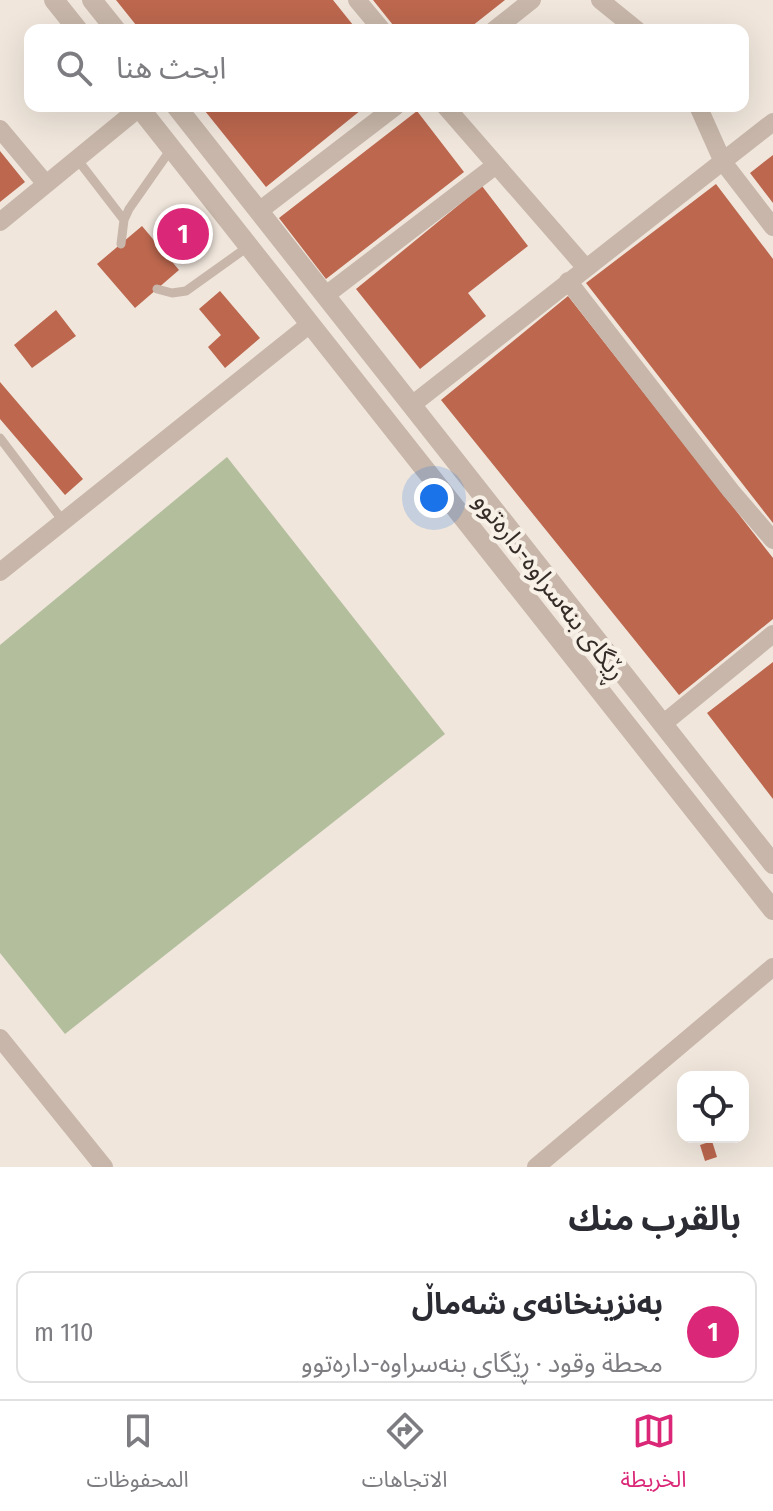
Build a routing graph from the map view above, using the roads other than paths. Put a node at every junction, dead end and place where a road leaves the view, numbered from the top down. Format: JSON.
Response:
{"nodes":[{"id":1,"x":54,"y":0,"type":"edge"},
{"id":2,"x":92,"y":0,"type":"edge"},
{"id":3,"x":357,"y":0,"type":"edge"},
{"id":4,"x":532,"y":0,"type":"edge"},
{"id":5,"x":600,"y":0,"type":"edge"},
{"id":6,"x":73,"y":24,"type":"edge"},
{"id":7,"x":111,"y":24,"type":"edge"},
{"id":8,"x":377,"y":24,"type":"edge"},
{"id":9,"x":502,"y":24,"type":"edge"},
{"id":10,"x":630,"y":24,"type":"edge"},
{"id":11,"x":133,"y":112,"type":"edge"},
{"id":12,"x":143,"y":112,"type":"edge"},
{"id":13,"x":181,"y":112,"type":"edge"},
{"id":14,"x":388,"y":112,"type":"edge"},
{"id":15,"x":450,"y":112,"type":"edge"},
{"id":16,"x":701,"y":112,"type":"edge"},
{"id":17,"x":773,"y":122,"type":"edge"},
{"id":18,"x":0,"y":129,"type":"edge"},
{"id":19,"x":171,"y":149,"type":"junction"},
{"id":20,"x":77,"y":159,"type":"junction"},
{"id":21,"x":723,"y":162,"type":"junction"},
{"id":22,"x":496,"y":165,"type":"junction"},
{"id":23,"x":46,"y":184,"type":"junction"},
{"id":24,"x":259,"y":211,"type":"junction"},
{"id":25,"x":124,"y":220,"type":"junction"},
{"id":26,"x":0,"y":222,"type":"edge"},
{"id":27,"x":773,"y":227,"type":"edge"},
{"id":28,"x":121,"y":244,"type":"dead end"},
{"id":29,"x":249,"y":246,"type":"junction"},
{"id":30,"x":305,"y":268,"type":"junction"},
{"id":31,"x":586,"y":268,"type":"junction"},
{"id":32,"x":568,"y":281,"type":"junction"},
{"id":33,"x":281,"y":287,"type":"junction"},
{"id":34,"x":157,"y":289,"type":"dead end"},
{"id":35,"x":326,"y":295,"type":"junction"},
{"id":36,"x":310,"y":324,"type":"junction"},
{"id":37,"x":413,"y":404,"type":"junction"},
{"id":38,"x":0,"y":438,"type":"edge"},
{"id":39,"x":63,"y":521,"type":"junction"},
{"id":40,"x":773,"y":540,"type":"edge"},
{"id":41,"x":0,"y":572,"type":"edge"},
{"id":42,"x":773,"y":634,"type":"edge"},
{"id":43,"x":664,"y":723,"type":"junction"},
{"id":44,"x":773,"y":864,"type":"edge"},
{"id":45,"x":773,"y":910,"type":"edge"},
{"id":46,"x":773,"y":967,"type":"edge"},
{"id":47,"x":0,"y":1038,"type":"edge"},
{"id":48,"x":104,"y":1167,"type":"edge"},
{"id":49,"x":536,"y":1167,"type":"edge"}],
"edges":[{"from":1,"to":6,"type":"street"},
{"from":2,"to":7,"type":"street"},
{"from":3,"to":8,"type":"street"},
{"from":4,"to":9,"type":"street"},
{"from":5,"to":10,"type":"street"},
{"from":11,"to":20,"type":"street"},
{"from":12,"to":19,"type":"street","name":"ڕێگای بنەسراوە-دارەتوو"},
{"from":13,"to":24,"type":"street","name":"ڕێگای بنەسراوە-دارەتوو"},
{"from":14,"to":24,"type":"street"},
{"from":15,"to":22,"type":"street"},
{"from":16,"to":21,"type":"street"},
{"from":17,"to":21,"type":"street"},
{"from":18,"to":23,"type":"street"},
{"from":19,"to":25,"type":"lane"},
{"from":19,"to":29,"type":"street","name":"ڕێگای بنەسراوە-دارەتوو"},
{"from":20,"to":23,"type":"street"},
{"from":20,"to":25,"type":"lane"},
{"from":21,"to":27,"type":"street"},
{"from":21,"to":31,"type":"street"},
{"from":22,"to":31,"type":"street"},
{"from":22,"to":35,"type":"street"},
{"from":23,"to":26,"type":"street"},
{"from":24,"to":30,"type":"street","name":"ڕێگای بنەسراوە-دارەتوو"},
{"from":25,"to":28,"type":"lane"},
{"from":29,"to":33,"type":"street","name":"ڕێگای بنەسراوە-دارەتوو"},
{"from":29,"to":34,"type":"lane"},
{"from":30,"to":33,"type":"street"},
{"from":30,"to":35,"type":"street","name":"ڕێگای بنەسراوە-دارەتوو"},
{"from":31,"to":32,"type":"street"},
{"from":32,"to":37,"type":"street"},
{"from":32,"to":40,"type":"street"},
{"from":33,"to":36,"type":"street","name":"ڕێگای بنەسراوە-دارەتوو"},
{"from":35,"to":37,"type":"street","name":"ڕێگای بنەسراوە-دارەتوو"},
{"from":36,"to":39,"type":"street"},
{"from":36,"to":45,"type":"street","name":"ڕێگای بنەسراوە-دارەتوو"},
{"from":37,"to":43,"type":"street","name":"ڕێگای بنەسراوە-دارەتوو"},
{"from":38,"to":39,"type":"lane"},
{"from":39,"to":41,"type":"street"},
{"from":42,"to":43,"type":"street"},
{"from":43,"to":44,"type":"street","name":"ڕێگای بنەسراوە-دارەتوو"},
{"from":46,"to":49,"type":"street"},
{"from":47,"to":48,"type":"street"}]}
